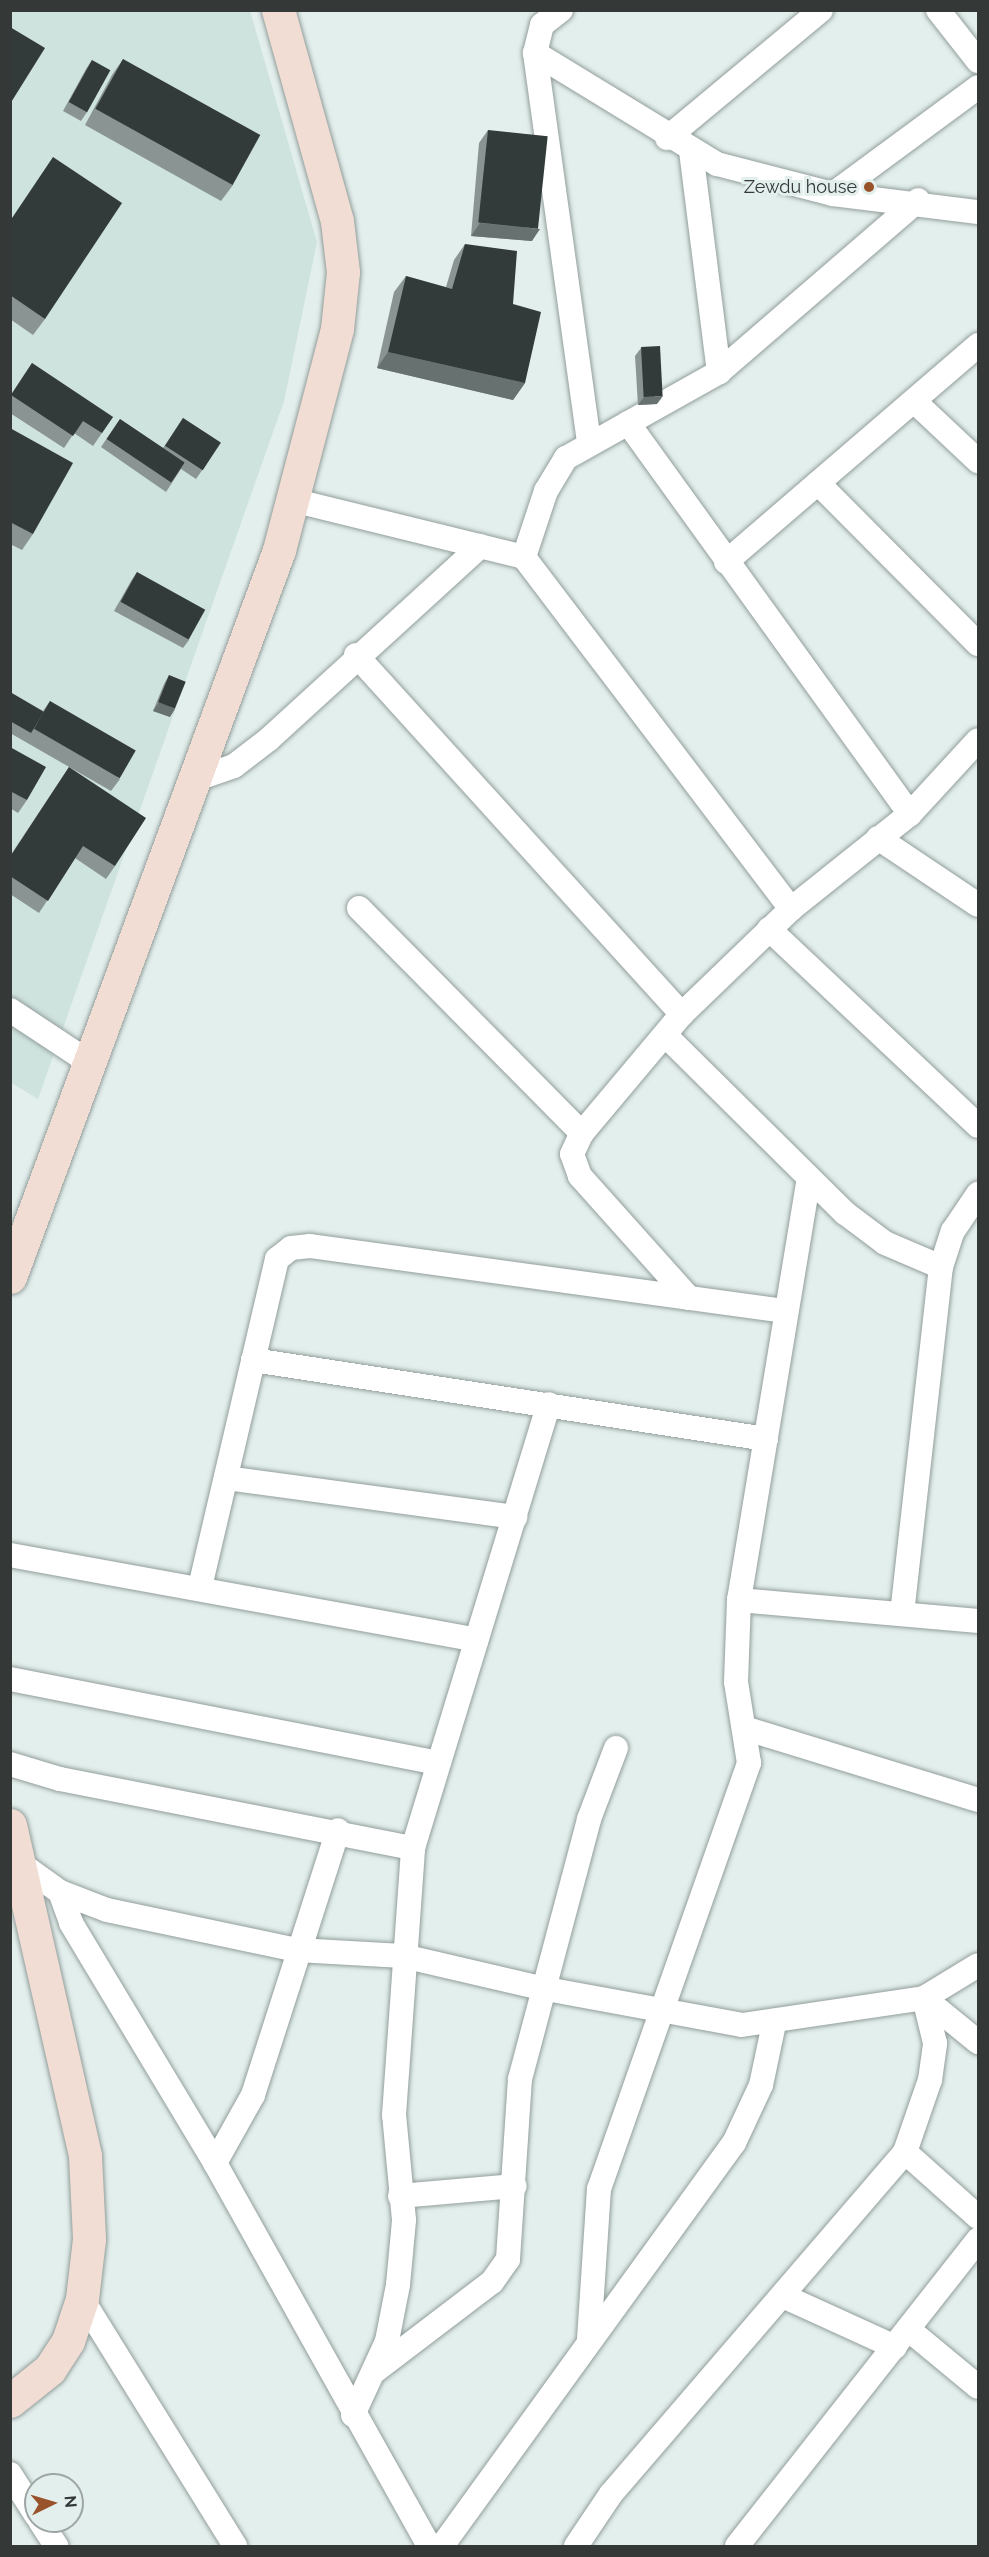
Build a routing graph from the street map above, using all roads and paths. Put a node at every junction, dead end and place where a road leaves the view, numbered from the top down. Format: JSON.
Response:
{"nodes":[{"id":1,"x":278,"y":10,"type":"edge"},
{"id":2,"x":561,"y":10,"type":"edge"},
{"id":3,"x":821,"y":10,"type":"edge"},
{"id":4,"x":938,"y":10,"type":"edge"},
{"id":5,"x":535,"y":53,"type":"junction"},
{"id":6,"x":978,"y":61,"type":"edge"},
{"id":7,"x":978,"y":87,"type":"edge"},
{"id":8,"x":667,"y":138,"type":"junction"},
{"id":9,"x":691,"y":151,"type":"junction"},
{"id":10,"x":834,"y":194,"type":"junction"},
{"id":11,"x":918,"y":200,"type":"junction"},
{"id":12,"x":978,"y":212,"type":"edge"},
{"id":13,"x":978,"y":345,"type":"edge"},
{"id":14,"x":719,"y":372,"type":"junction"},
{"id":15,"x":914,"y":401,"type":"junction"},
{"id":16,"x":628,"y":423,"type":"junction"},
{"id":17,"x":589,"y":442,"type":"junction"},
{"id":18,"x":978,"y":461,"type":"edge"},
{"id":19,"x":818,"y":483,"type":"junction"},
{"id":20,"x":292,"y":500,"type":"junction"},
{"id":21,"x":480,"y":546,"type":"junction"},
{"id":22,"x":524,"y":557,"type":"junction"},
{"id":23,"x":726,"y":562,"type":"junction"},
{"id":24,"x":978,"y":644,"type":"edge"},
{"id":25,"x":356,"y":655,"type":"junction"},
{"id":26,"x":978,"y":740,"type":"edge"},
{"id":27,"x":194,"y":780,"type":"junction"},
{"id":28,"x":910,"y":814,"type":"junction"},
{"id":29,"x":878,"y":838,"type":"junction"},
{"id":30,"x":978,"y":905,"type":"edge"},
{"id":31,"x":359,"y":908,"type":"dead end"},
{"id":32,"x":791,"y":909,"type":"junction"},
{"id":33,"x":769,"y":929,"type":"junction"},
{"id":34,"x":10,"y":1010,"type":"edge"},
{"id":35,"x":682,"y":1014,"type":"junction"},
{"id":36,"x":665,"y":1035,"type":"junction"},
{"id":37,"x":90,"y":1063,"type":"junction"},
{"id":38,"x":978,"y":1126,"type":"edge"},
{"id":39,"x":582,"y":1133,"type":"junction"},
{"id":40,"x":808,"y":1181,"type":"junction"},
{"id":41,"x":978,"y":1194,"type":"edge"},
{"id":42,"x":941,"y":1267,"type":"junction"},
{"id":43,"x":10,"y":1277,"type":"edge"},
{"id":44,"x":689,"y":1298,"type":"junction"},
{"id":45,"x":785,"y":1311,"type":"junction"},
{"id":46,"x":254,"y":1360,"type":"junction"},
{"id":47,"x":549,"y":1404,"type":"junction"},
{"id":48,"x":766,"y":1439,"type":"junction"},
{"id":49,"x":226,"y":1478,"type":"junction"},
{"id":50,"x":515,"y":1517,"type":"junction"},
{"id":51,"x":10,"y":1555,"type":"edge"},
{"id":52,"x":200,"y":1587,"type":"junction"},
{"id":53,"x":739,"y":1600,"type":"junction"},
{"id":54,"x":902,"y":1614,"type":"junction"},
{"id":55,"x":978,"y":1621,"type":"edge"},
{"id":56,"x":476,"y":1640,"type":"junction"},
{"id":57,"x":10,"y":1679,"type":"edge"},
{"id":58,"x":744,"y":1728,"type":"junction"},
{"id":59,"x":616,"y":1748,"type":"dead end"},
{"id":60,"x":435,"y":1762,"type":"junction"},
{"id":61,"x":10,"y":1764,"type":"edge"},
{"id":62,"x":978,"y":1800,"type":"edge"},
{"id":63,"x":10,"y":1825,"type":"edge"},
{"id":64,"x":338,"y":1830,"type":"junction"},
{"id":65,"x":413,"y":1848,"type":"junction"},
{"id":66,"x":21,"y":1864,"type":"junction"},
{"id":67,"x":60,"y":1892,"type":"junction"},
{"id":68,"x":297,"y":1950,"type":"junction"},
{"id":69,"x":403,"y":1956,"type":"junction"},
{"id":70,"x":978,"y":1965,"type":"edge"},
{"id":71,"x":541,"y":1988,"type":"junction"},
{"id":72,"x":924,"y":1998,"type":"junction"},
{"id":73,"x":663,"y":2013,"type":"junction"},
{"id":74,"x":774,"y":2024,"type":"junction"},
{"id":75,"x":978,"y":2042,"type":"edge"},
{"id":76,"x":905,"y":2152,"type":"junction"},
{"id":77,"x":215,"y":2163,"type":"junction"},
{"id":78,"x":515,"y":2186,"type":"junction"},
{"id":79,"x":400,"y":2196,"type":"junction"},
{"id":80,"x":978,"y":2217,"type":"edge"},
{"id":81,"x":978,"y":2240,"type":"edge"},
{"id":82,"x":783,"y":2296,"type":"junction"},
{"id":83,"x":82,"y":2299,"type":"junction"},
{"id":84,"x":902,"y":2338,"type":"junction"},
{"id":85,"x":589,"y":2339,"type":"junction"},
{"id":86,"x":370,"y":2374,"type":"junction"},
{"id":87,"x":978,"y":2386,"type":"edge"},
{"id":88,"x":10,"y":2401,"type":"edge"},
{"id":89,"x":353,"y":2415,"type":"junction"},
{"id":90,"x":10,"y":2474,"type":"edge"},
{"id":91,"x":24,"y":2496,"type":"edge"},
{"id":92,"x":47,"y":2533,"type":"edge"},
{"id":93,"x":56,"y":2547,"type":"edge"},
{"id":94,"x":235,"y":2547,"type":"edge"},
{"id":95,"x":429,"y":2547,"type":"edge"},
{"id":96,"x":442,"y":2547,"type":"edge"},
{"id":97,"x":576,"y":2547,"type":"edge"},
{"id":98,"x":737,"y":2547,"type":"edge"}],
"edges":[{"from":1,"to":20,"type":"street"},
{"from":2,"to":5,"type":"street"},
{"from":3,"to":8,"type":"street"},
{"from":4,"to":6,"type":"street"},
{"from":5,"to":8,"type":"street"},
{"from":5,"to":17,"type":"street"},
{"from":7,"to":10,"type":"street"},
{"from":8,"to":9,"type":"street"},
{"from":9,"to":10,"type":"street"},
{"from":9,"to":14,"type":"street"},
{"from":10,"to":11,"type":"street"},
{"from":11,"to":12,"type":"street"},
{"from":11,"to":14,"type":"street"},
{"from":13,"to":15,"type":"street"},
{"from":14,"to":16,"type":"street"},
{"from":15,"to":18,"type":"street"},
{"from":15,"to":19,"type":"street"},
{"from":16,"to":17,"type":"street"},
{"from":16,"to":23,"type":"street"},
{"from":17,"to":22,"type":"street"},
{"from":19,"to":23,"type":"street"},
{"from":19,"to":24,"type":"street"},
{"from":20,"to":21,"type":"street"},
{"from":20,"to":27,"type":"street"},
{"from":21,"to":22,"type":"street"},
{"from":21,"to":25,"type":"street"},
{"from":22,"to":32,"type":"street"},
{"from":23,"to":28,"type":"street"},
{"from":25,"to":27,"type":"street"},
{"from":25,"to":35,"type":"street"},
{"from":26,"to":28,"type":"street"},
{"from":27,"to":37,"type":"street"},
{"from":28,"to":29,"type":"street"},
{"from":29,"to":30,"type":"street"},
{"from":29,"to":32,"type":"street"},
{"from":31,"to":39,"type":"street"},
{"from":32,"to":33,"type":"street"},
{"from":33,"to":35,"type":"street"},
{"from":33,"to":38,"type":"street"},
{"from":34,"to":37,"type":"street"},
{"from":35,"to":36,"type":"street"},
{"from":36,"to":39,"type":"street"},
{"from":36,"to":40,"type":"street"},
{"from":37,"to":43,"type":"street"},
{"from":39,"to":44,"type":"street"},
{"from":40,"to":42,"type":"street"},
{"from":40,"to":45,"type":"street"},
{"from":41,"to":42,"type":"street"},
{"from":42,"to":54,"type":"street"},
{"from":44,"to":45,"type":"street"},
{"from":44,"to":46,"type":"street"},
{"from":45,"to":48,"type":"street"},
{"from":46,"to":47,"type":"street"},
{"from":46,"to":49,"type":"street"},
{"from":47,"to":48,"type":"street"},
{"from":47,"to":50,"type":"street"},
{"from":48,"to":53,"type":"street"},
{"from":49,"to":50,"type":"street"},
{"from":49,"to":52,"type":"street"},
{"from":50,"to":56,"type":"street"},
{"from":51,"to":52,"type":"street"},
{"from":52,"to":56,"type":"street"},
{"from":53,"to":54,"type":"street"},
{"from":53,"to":58,"type":"street"},
{"from":54,"to":55,"type":"street"},
{"from":56,"to":60,"type":"street"},
{"from":57,"to":60,"type":"street"},
{"from":58,"to":62,"type":"street"},
{"from":58,"to":73,"type":"street"},
{"from":59,"to":71,"type":"street"},
{"from":60,"to":65,"type":"street"},
{"from":61,"to":64,"type":"street"},
{"from":63,"to":66,"type":"street"},
{"from":64,"to":65,"type":"street"},
{"from":64,"to":68,"type":"street"},
{"from":65,"to":69,"type":"street"},
{"from":66,"to":67,"type":"street"},
{"from":66,"to":83,"type":"street"},
{"from":67,"to":68,"type":"street"},
{"from":67,"to":77,"type":"street"},
{"from":68,"to":69,"type":"street"},
{"from":68,"to":77,"type":"street"},
{"from":69,"to":71,"type":"street"},
{"from":69,"to":79,"type":"street"},
{"from":70,"to":72,"type":"street"},
{"from":71,"to":73,"type":"street"},
{"from":71,"to":78,"type":"street"},
{"from":72,"to":74,"type":"street"},
{"from":72,"to":75,"type":"street"},
{"from":72,"to":76,"type":"street"},
{"from":73,"to":74,"type":"street"},
{"from":73,"to":85,"type":"street"},
{"from":74,"to":85,"type":"street"},
{"from":76,"to":80,"type":"street"},
{"from":76,"to":82,"type":"street"},
{"from":77,"to":89,"type":"street"},
{"from":78,"to":79,"type":"street"},
{"from":78,"to":86,"type":"street"},
{"from":79,"to":86,"type":"street"},
{"from":81,"to":84,"type":"street"},
{"from":82,"to":84,"type":"street"},
{"from":82,"to":97,"type":"street"},
{"from":83,"to":88,"type":"street"},
{"from":83,"to":94,"type":"street"},
{"from":84,"to":87,"type":"street"},
{"from":84,"to":98,"type":"street"},
{"from":85,"to":96,"type":"street"},
{"from":86,"to":89,"type":"street"},
{"from":89,"to":95,"type":"street"},
{"from":90,"to":91,"type":"street"},
{"from":92,"to":93,"type":"street"}]}
